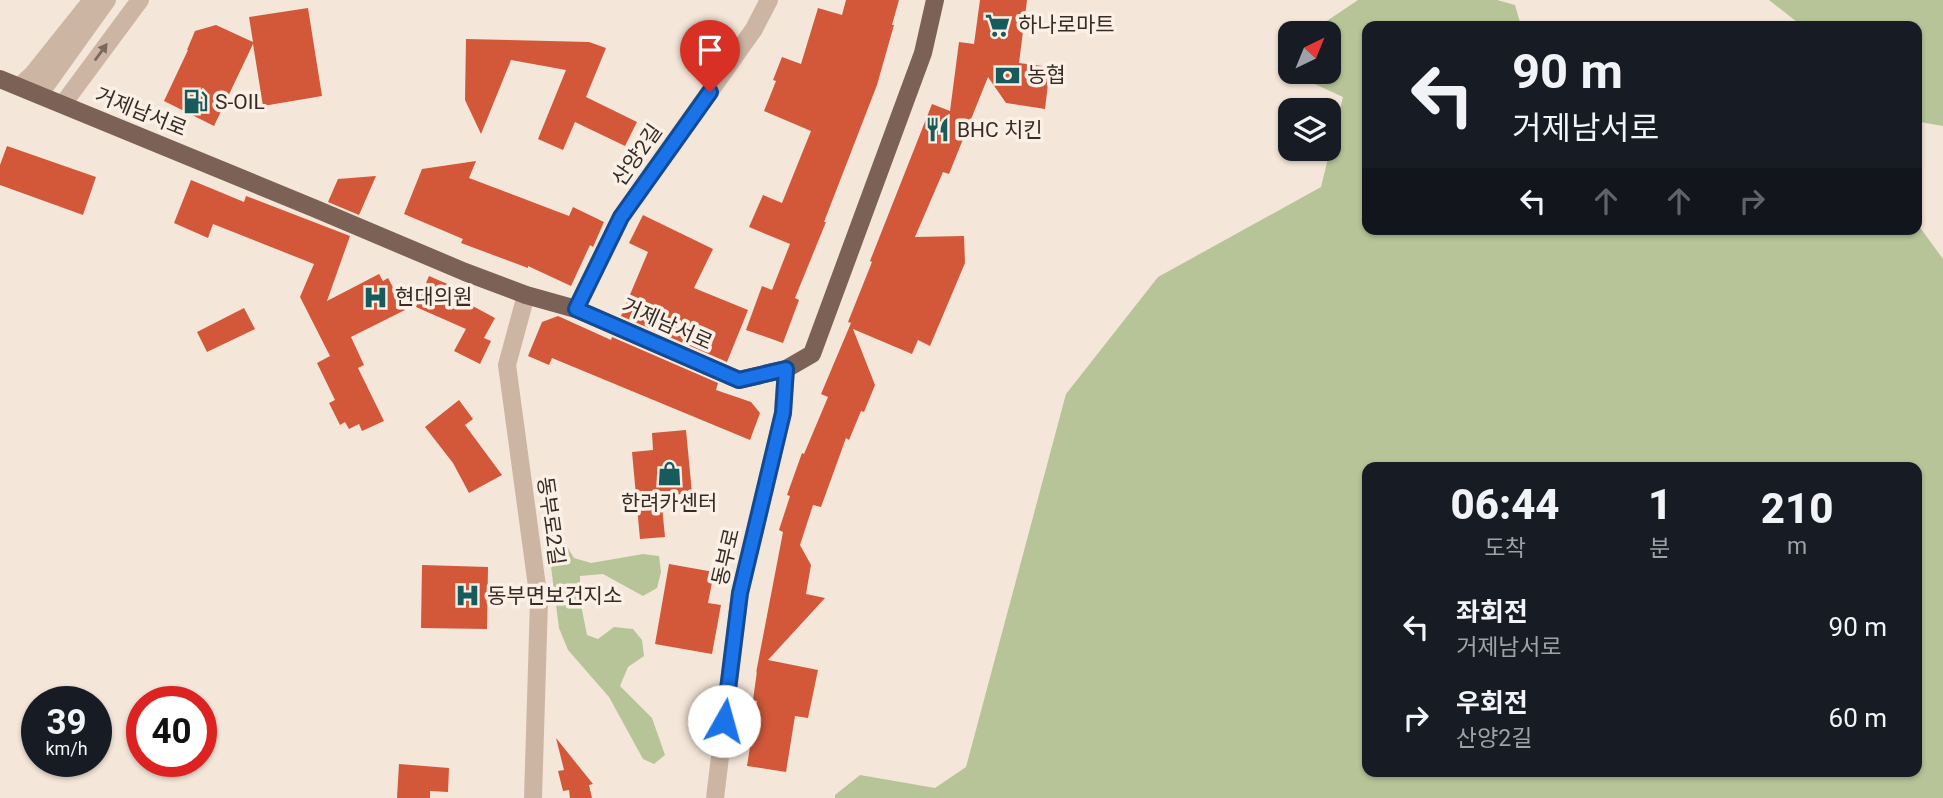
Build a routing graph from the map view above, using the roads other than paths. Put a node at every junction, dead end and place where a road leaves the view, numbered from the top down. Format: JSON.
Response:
{"nodes":[{"id":1,"x":92,"y":0,"type":"edge"},
{"id":2,"x":107,"y":0,"type":"edge"},
{"id":3,"x":140,"y":0,"type":"edge"},
{"id":4,"x":769,"y":0,"type":"edge"},
{"id":5,"x":935,"y":0,"type":"edge"},
{"id":6,"x":11,"y":83,"type":"edge"},
{"id":7,"x":39,"y":95,"type":"junction"},
{"id":8,"x":63,"y":104,"type":"junction"},
{"id":9,"x":526,"y":295,"type":"junction"},
{"id":10,"x":576,"y":309,"type":"junction"},
{"id":11,"x":786,"y":369,"type":"junction"},
{"id":12,"x":533,"y":798,"type":"edge"},
{"id":13,"x":715,"y":798,"type":"edge"}],
"edges":[{"from":1,"to":6,"type":"street"},
{"from":2,"to":7,"type":"street"},
{"from":8,"to":3,"type":"street","one_way":true},
{"from":4,"to":10,"type":"street","name":"산양2길"},
{"from":5,"to":11,"type":"main road","name":"거제남서로"},
{"from":6,"to":7,"type":"main road","name":"거제남서로"},
{"from":7,"to":8,"type":"main road","name":"거제남서로"},
{"from":8,"to":9,"type":"main road","name":"거제남서로"},
{"from":9,"to":10,"type":"main road","name":"거제남서로"},
{"from":9,"to":12,"type":"street","name":"동부로2길"},
{"from":10,"to":11,"type":"main road","name":"거제남서로"},
{"from":11,"to":13,"type":"street","name":"동부로"}]}
